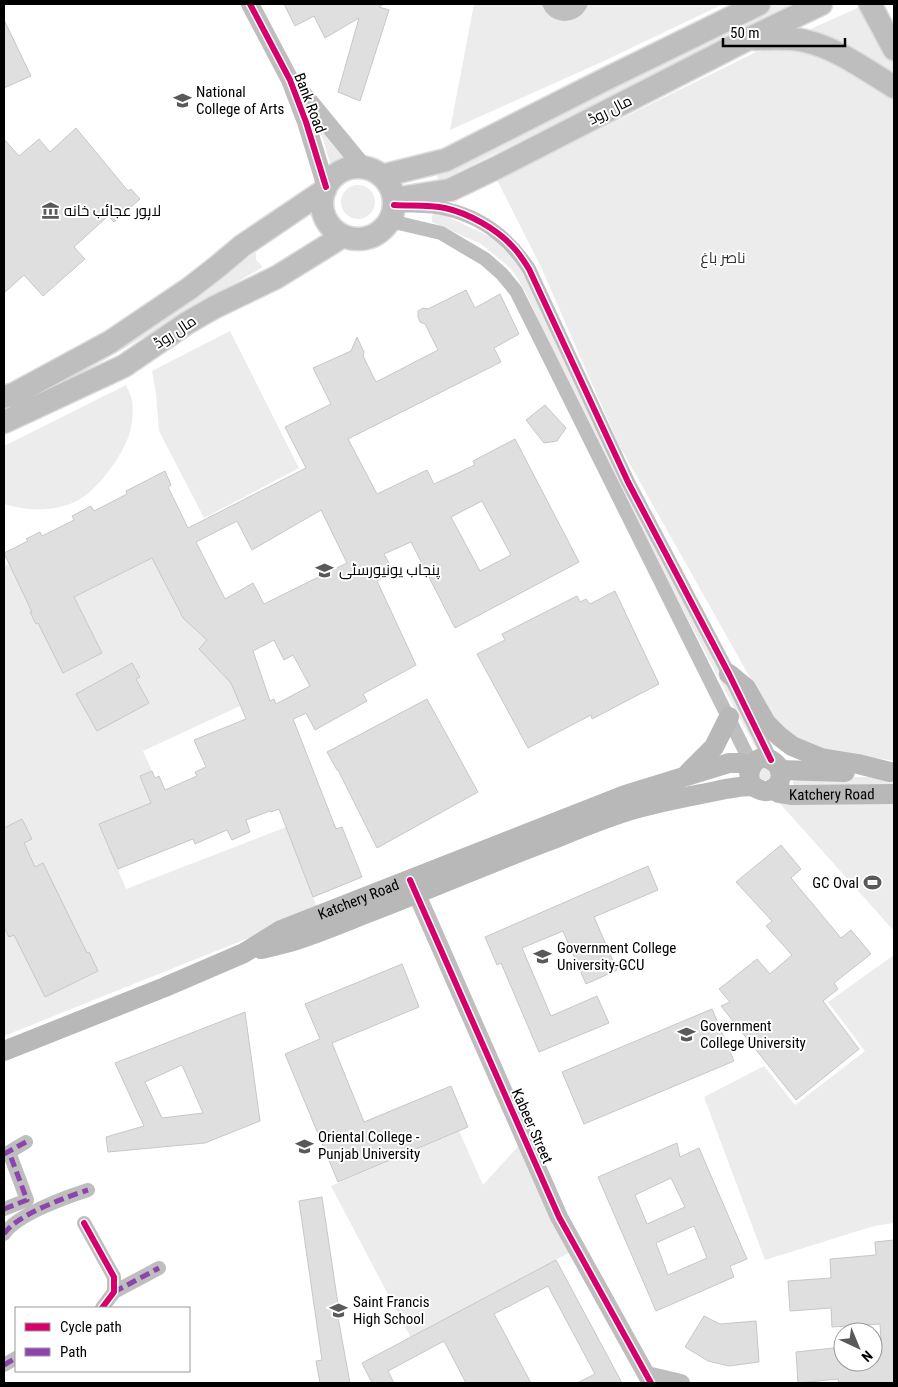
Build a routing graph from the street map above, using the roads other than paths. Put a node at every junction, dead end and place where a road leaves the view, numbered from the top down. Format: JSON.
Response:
{"nodes":[{"id":1,"x":250,"y":4,"type":"edge"},
{"id":2,"x":757,"y":4,"type":"edge"},
{"id":3,"x":821,"y":4,"type":"edge"},
{"id":4,"x":870,"y":4,"type":"edge"},
{"id":5,"x":746,"y":40,"type":"junction"},
{"id":6,"x":894,"y":49,"type":"edge"},
{"id":7,"x":290,"y":80,"type":"junction"},
{"id":8,"x":894,"y":87,"type":"edge"},
{"id":9,"x":373,"y":172,"type":"junction"},
{"id":10,"x":326,"y":189,"type":"junction"},
{"id":11,"x":393,"y":208,"type":"junction"},
{"id":12,"x":343,"y":236,"type":"junction"},
{"id":13,"x":4,"y":398,"type":"edge"},
{"id":14,"x":4,"y":422,"type":"edge"},
{"id":15,"x":729,"y":674,"type":"junction"},
{"id":16,"x":729,"y":717,"type":"junction"},
{"id":17,"x":763,"y":765,"type":"junction"},
{"id":18,"x":892,"y":772,"type":"edge"},
{"id":19,"x":684,"y":776,"type":"junction"},
{"id":20,"x":763,"y":788,"type":"junction"},
{"id":21,"x":894,"y":794,"type":"edge"},
{"id":22,"x":414,"y":887,"type":"junction"},
{"id":23,"x":4,"y":1051,"type":"edge"},
{"id":24,"x":26,"y":1142,"type":"dead end"},
{"id":25,"x":6,"y":1154,"type":"edge"},
{"id":26,"x":88,"y":1190,"type":"dead end"},
{"id":27,"x":4,"y":1209,"type":"edge"},
{"id":28,"x":84,"y":1223,"type":"dead end"},
{"id":29,"x":4,"y":1234,"type":"edge"},
{"id":30,"x":159,"y":1268,"type":"dead end"},
{"id":31,"x":114,"y":1292,"type":"junction"},
{"id":32,"x":103,"y":1307,"type":"edge"},
{"id":33,"x":15,"y":1359,"type":"edge"},
{"id":34,"x":4,"y":1365,"type":"edge"},
{"id":35,"x":649,"y":1379,"type":"edge"},
{"id":36,"x":681,"y":1383,"type":"edge"}],
"edges":[{"from":1,"to":7,"type":"street","name":"Bank Road"},
{"from":2,"to":9,"type":"main road","name":"مال روڈ"},
{"from":3,"to":5,"type":"main road","name":"مال روڈ"},
{"from":4,"to":6,"type":"main road"},
{"from":5,"to":8,"type":"main road"},
{"from":5,"to":11,"type":"main road","name":"مال روڈ"},
{"from":7,"to":9,"type":"street","name":"Bank Road"},
{"from":7,"to":10,"type":"street","name":"Bank Road"},
{"from":9,"to":10,"type":"main road"},
{"from":9,"to":11,"type":"main road"},
{"from":10,"to":12,"type":"main road"},
{"from":10,"to":13,"type":"main road","name":"مال روڈ"},
{"from":11,"to":12,"type":"main road"},
{"from":11,"to":15,"type":"street"},
{"from":11,"to":16,"type":"street"},
{"from":12,"to":14,"type":"main road","name":"مال روڈ"},
{"from":15,"to":17,"type":"street"},
{"from":15,"to":18,"type":"main road"},
{"from":16,"to":17,"type":"street"},
{"from":16,"to":19,"type":"main road"},
{"from":17,"to":18,"type":"main road","name":"Katchery Road"},
{"from":17,"to":19,"type":"main road","name":"Katchery Road"},
{"from":17,"to":20,"type":"main road"},
{"from":17,"to":20,"type":"main road"},
{"from":19,"to":22,"type":"main road","name":"Katchery Road"},
{"from":20,"to":21,"type":"main road","name":"Katchery Road"},
{"from":20,"to":22,"type":"main road","name":"Katchery Road"},
{"from":22,"to":23,"type":"main road"},
{"from":22,"to":35,"type":"street","name":"Kabeer Street"},
{"from":24,"to":25,"type":"street"},
{"from":25,"to":27,"type":"street"},
{"from":26,"to":29,"type":"street"},
{"from":28,"to":31,"type":"street"},
{"from":30,"to":31,"type":"street"},
{"from":31,"to":32,"type":"street"},
{"from":33,"to":34,"type":"street"},
{"from":35,"to":36,"type":"street"}]}
